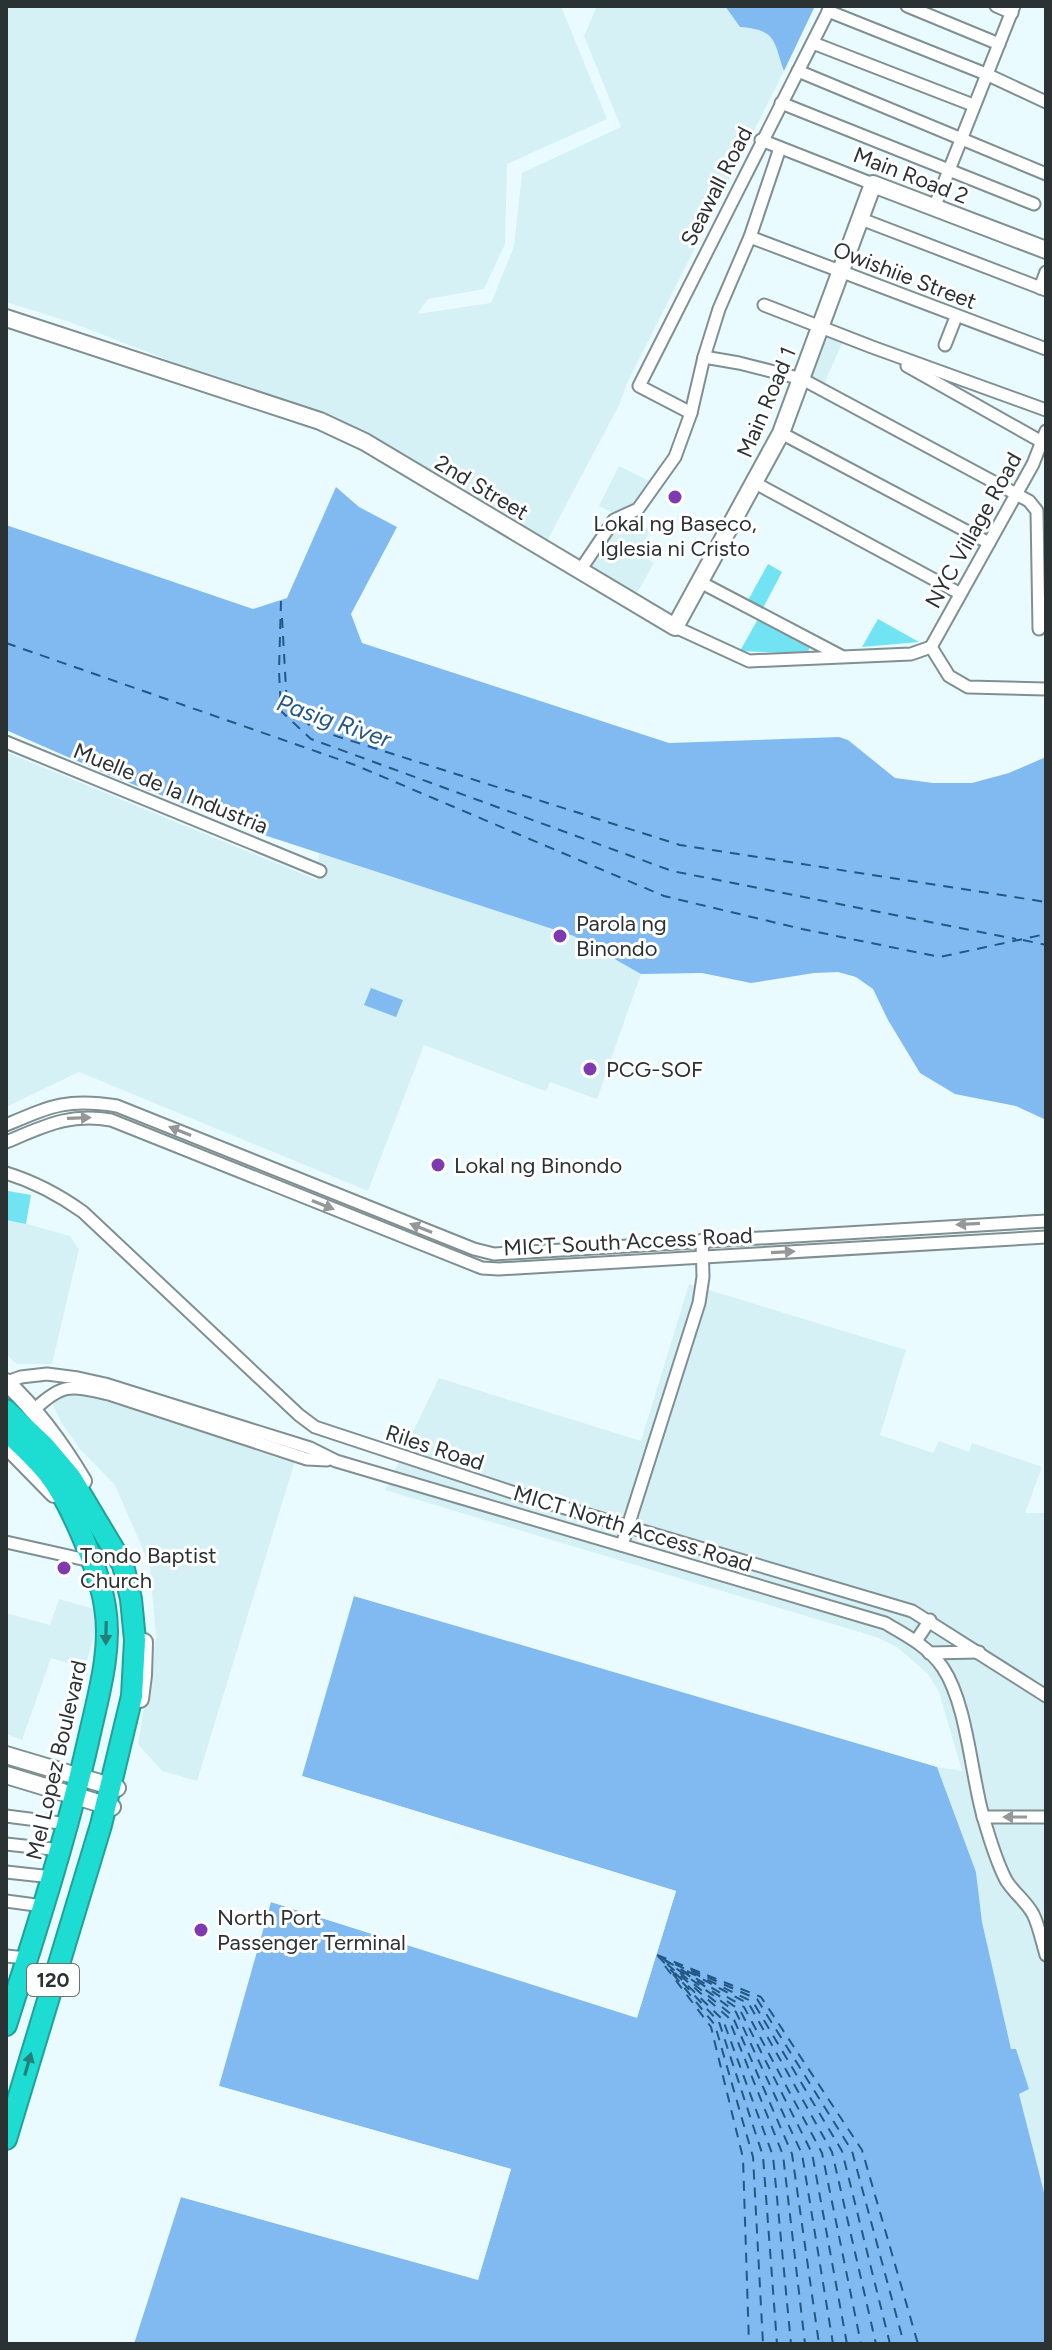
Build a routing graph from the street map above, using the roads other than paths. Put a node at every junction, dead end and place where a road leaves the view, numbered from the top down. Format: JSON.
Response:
{"nodes":[{"id":1,"x":907,"y":6,"type":"edge"},
{"id":2,"x":996,"y":6,"type":"edge"},
{"id":3,"x":829,"y":8,"type":"edge"},
{"id":4,"x":1013,"y":9,"type":"edge"},
{"id":5,"x":813,"y":43,"type":"junction"},
{"id":6,"x":999,"y":44,"type":"junction"},
{"id":7,"x":798,"y":71,"type":"junction"},
{"id":8,"x":986,"y":74,"type":"junction"},
{"id":9,"x":1046,"y":102,"type":"edge"},
{"id":10,"x":781,"y":103,"type":"junction"},
{"id":11,"x":973,"y":105,"type":"junction"},
{"id":12,"x":962,"y":139,"type":"junction"},
{"id":13,"x":761,"y":140,"type":"junction"},
{"id":14,"x":780,"y":148,"type":"junction"},
{"id":15,"x":950,"y":169,"type":"junction"},
{"id":16,"x":1046,"y":174,"type":"edge"},
{"id":17,"x":873,"y":184,"type":"junction"},
{"id":18,"x":1034,"y":204,"type":"dead end"},
{"id":19,"x":934,"y":208,"type":"junction"},
{"id":20,"x":861,"y":219,"type":"junction"},
{"id":21,"x":750,"y":237,"type":"junction"},
{"id":22,"x":1046,"y":250,"type":"edge"},
{"id":23,"x":1046,"y":272,"type":"edge"},
{"id":24,"x":840,"y":273,"type":"junction"},
{"id":25,"x":1043,"y":289,"type":"edge"},
{"id":26,"x":764,"y":305,"type":"dead end"},
{"id":27,"x":956,"y":317,"type":"junction"},
{"id":28,"x":6,"y":318,"type":"edge"},
{"id":29,"x":821,"y":327,"type":"junction"},
{"id":30,"x":945,"y":345,"type":"dead end"},
{"id":31,"x":872,"y":347,"type":"junction"},
{"id":32,"x":1046,"y":349,"type":"edge"},
{"id":33,"x":704,"y":357,"type":"junction"},
{"id":34,"x":802,"y":379,"type":"junction"},
{"id":35,"x":1046,"y":410,"type":"edge"},
{"id":36,"x":691,"y":413,"type":"junction"},
{"id":37,"x":781,"y":433,"type":"junction"},
{"id":38,"x":1044,"y":436,"type":"edge"},
{"id":39,"x":755,"y":483,"type":"junction"},
{"id":40,"x":1016,"y":494,"type":"junction"},
{"id":41,"x":989,"y":543,"type":"junction"},
{"id":42,"x":1042,"y":553,"type":"edge"},
{"id":43,"x":581,"y":569,"type":"junction"},
{"id":44,"x":700,"y":582,"type":"junction"},
{"id":45,"x":959,"y":593,"type":"junction"},
{"id":46,"x":675,"y":627,"type":"junction"},
{"id":47,"x":1039,"y":629,"type":"dead end"},
{"id":48,"x":931,"y":647,"type":"junction"},
{"id":49,"x":843,"y":657,"type":"junction"},
{"id":50,"x":1046,"y":689,"type":"edge"},
{"id":51,"x":6,"y":742,"type":"edge"},
{"id":52,"x":320,"y":871,"type":"dead end"},
{"id":53,"x":41,"y":1110,"type":"junction"},
{"id":54,"x":6,"y":1125,"type":"edge"},
{"id":55,"x":47,"y":1125,"type":"junction"},
{"id":56,"x":6,"y":1142,"type":"edge"},
{"id":57,"x":6,"y":1173,"type":"edge"},
{"id":58,"x":1042,"y":1221,"type":"edge"},
{"id":59,"x":838,"y":1232,"type":"junction"},
{"id":60,"x":1042,"y":1237,"type":"edge"},
{"id":61,"x":702,"y":1240,"type":"junction"},
{"id":62,"x":840,"y":1248,"type":"junction"},
{"id":63,"x":703,"y":1256,"type":"junction"},
{"id":64,"x":6,"y":1382,"type":"edge"},
{"id":65,"x":35,"y":1409,"type":"junction"},
{"id":66,"x":6,"y":1410,"type":"edge"},
{"id":67,"x":6,"y":1430,"type":"edge"},
{"id":68,"x":6,"y":1445,"type":"edge"},
{"id":69,"x":38,"y":1451,"type":"junction"},
{"id":70,"x":336,"y":1461,"type":"junction"},
{"id":71,"x":67,"y":1506,"type":"junction"},
{"id":72,"x":628,"y":1527,"type":"junction"},
{"id":73,"x":6,"y":1542,"type":"edge"},
{"id":74,"x":622,"y":1545,"type":"junction"},
{"id":75,"x":91,"y":1561,"type":"junction"},
{"id":76,"x":930,"y":1620,"type":"junction"},
{"id":77,"x":916,"y":1641,"type":"junction"},
{"id":78,"x":980,"y":1652,"type":"junction"},
{"id":79,"x":929,"y":1653,"type":"junction"},
{"id":80,"x":1046,"y":1696,"type":"edge"},
{"id":81,"x":6,"y":1755,"type":"edge"},
{"id":82,"x":6,"y":1775,"type":"edge"},
{"id":83,"x":78,"y":1787,"type":"junction"},
{"id":84,"x":109,"y":1801,"type":"junction"},
{"id":85,"x":6,"y":1816,"type":"edge"},
{"id":86,"x":983,"y":1817,"type":"junction"},
{"id":87,"x":1046,"y":1817,"type":"edge"},
{"id":88,"x":68,"y":1824,"type":"junction"},
{"id":89,"x":6,"y":1844,"type":"edge"},
{"id":90,"x":61,"y":1850,"type":"junction"},
{"id":91,"x":6,"y":1872,"type":"edge"},
{"id":92,"x":52,"y":1877,"type":"junction"},
{"id":93,"x":6,"y":1901,"type":"edge"},
{"id":94,"x":43,"y":1906,"type":"junction"},
{"id":95,"x":1046,"y":1955,"type":"edge"},
{"id":96,"x":6,"y":1956,"type":"edge"},
{"id":97,"x":27,"y":1958,"type":"junction"},
{"id":98,"x":12,"y":1986,"type":"edge"},
{"id":99,"x":7,"y":2017,"type":"edge"},
{"id":100,"x":6,"y":2139,"type":"edge"}],
"edges":[{"from":1,"to":6,"type":"street"},
{"from":2,"to":4,"type":"street"},
{"from":3,"to":5,"type":"street","name":"Seawall Road"},
{"from":3,"to":8,"type":"street"},
{"from":4,"to":6,"type":"street"},
{"from":5,"to":7,"type":"street","name":"Seawall Road"},
{"from":5,"to":11,"type":"street"},
{"from":6,"to":8,"type":"street"},
{"from":7,"to":10,"type":"street","name":"Seawall Road"},
{"from":7,"to":12,"type":"street"},
{"from":8,"to":9,"type":"street"},
{"from":8,"to":11,"type":"street"},
{"from":10,"to":13,"type":"street","name":"Seawall Road"},
{"from":10,"to":15,"type":"street"},
{"from":11,"to":12,"type":"street"},
{"from":12,"to":15,"type":"street"},
{"from":12,"to":16,"type":"street"},
{"from":13,"to":14,"type":"street","name":"Main Road 2"},
{"from":13,"to":36,"type":"street","name":"Seawall Road"},
{"from":14,"to":17,"type":"street","name":"Main Road 2"},
{"from":14,"to":21,"type":"street"},
{"from":15,"to":18,"type":"street"},
{"from":15,"to":19,"type":"street"},
{"from":17,"to":19,"type":"street","name":"Main Road 2"},
{"from":17,"to":20,"type":"street","name":"Main Road 1"},
{"from":19,"to":22,"type":"street","name":"Main Road 2"},
{"from":20,"to":24,"type":"street","name":"Main Road 1"},
{"from":20,"to":25,"type":"street"},
{"from":21,"to":24,"type":"street","name":"Owishiie Street"},
{"from":21,"to":33,"type":"street"},
{"from":23,"to":25,"type":"street"},
{"from":24,"to":27,"type":"street","name":"Owishiie Street"},
{"from":24,"to":29,"type":"street","name":"Main Road 1"},
{"from":26,"to":29,"type":"street"},
{"from":27,"to":30,"type":"street"},
{"from":27,"to":32,"type":"street","name":"Owishiie Street"},
{"from":28,"to":43,"type":"street","name":"2nd Street"},
{"from":29,"to":31,"type":"street"},
{"from":29,"to":34,"type":"street","name":"Main Road 1"},
{"from":31,"to":35,"type":"street"},
{"from":31,"to":38,"type":"street"},
{"from":33,"to":34,"type":"street"},
{"from":33,"to":36,"type":"street"},
{"from":34,"to":37,"type":"street","name":"Main Road 1"},
{"from":34,"to":40,"type":"street"},
{"from":36,"to":43,"type":"street"},
{"from":37,"to":39,"type":"street","name":"Main Road 1"},
{"from":37,"to":41,"type":"street"},
{"from":38,"to":40,"type":"street","name":"NYC Village Road"},
{"from":39,"to":44,"type":"street","name":"Main Road 1"},
{"from":39,"to":45,"type":"street"},
{"from":40,"to":41,"type":"street","name":"NYC Village Road"},
{"from":40,"to":42,"type":"street"},
{"from":41,"to":45,"type":"street","name":"NYC Village Road"},
{"from":42,"to":47,"type":"street"},
{"from":43,"to":46,"type":"street","name":"2nd Street"},
{"from":44,"to":46,"type":"street","name":"Main Road 1"},
{"from":44,"to":49,"type":"street"},
{"from":45,"to":48,"type":"street","name":"NYC Village Road"},
{"from":46,"to":49,"type":"street","name":"2nd Street"},
{"from":48,"to":49,"type":"street","name":"2nd Street"},
{"from":48,"to":50,"type":"street"},
{"from":51,"to":52,"type":"street","name":"Muelle de la Industria"},
{"from":53,"to":54,"type":"street","name":"MICT South Access Road"},
{"from":53,"to":55,"type":"street"},
{"from":61,"to":53,"type":"street","name":"MICT South Access Road","one_way":true},
{"from":55,"to":56,"type":"street","name":"MICT South Access Road"},
{"from":55,"to":63,"type":"street","name":"MICT South Access Road","one_way":true},
{"from":57,"to":72,"type":"street","name":"Riles Road"},
{"from":58,"to":59,"type":"street","name":"MICT South Access Road","one_way":true},
{"from":58,"to":60,"type":"street"},
{"from":59,"to":61,"type":"street","name":"MICT South Access Road"},
{"from":59,"to":62,"type":"street"},
{"from":60,"to":62,"type":"street","name":"MICT South Access Road"},
{"from":61,"to":63,"type":"street"},
{"from":63,"to":62,"type":"street","name":"MICT South Access Road","one_way":true},
{"from":63,"to":72,"type":"street"},
{"from":64,"to":65,"type":"street","name":"Mel Lopez Boulevard","number":"120"},
{"from":64,"to":70,"type":"street","name":"MICT North Access Road"},
{"from":65,"to":70,"type":"street","name":"MICT North Access Road"},
{"from":65,"to":84,"type":"street","name":"Mel Lopez Boulevard","number":"120"},
{"from":66,"to":69,"type":"highway","name":"Mel Lopez Boulevard","number":"120"},
{"from":67,"to":69,"type":"highway","name":"Mel Lopez Boulevard","number":"120"},
{"from":68,"to":71,"type":"street","name":"Mel Lopez Boulevard","number":"120"},
{"from":69,"to":71,"type":"highway","name":"Mel Lopez Boulevard","number":"120"},
{"from":69,"to":84,"type":"highway","name":"Mel Lopez Boulevard","number":"120"},
{"from":70,"to":74,"type":"street","name":"MICT North Access Road"},
{"from":71,"to":75,"type":"highway","name":"Mel Lopez Boulevard","number":"120"},
{"from":72,"to":74,"type":"street"},
{"from":72,"to":76,"type":"street","name":"Riles Road"},
{"from":73,"to":75,"type":"street"},
{"from":74,"to":77,"type":"street","name":"MICT North Access Road"},
{"from":75,"to":83,"type":"highway","name":"Mel Lopez Boulevard","number":"120","one_way":true},
{"from":76,"to":77,"type":"street"},
{"from":76,"to":78,"type":"street","name":"Riles Road"},
{"from":77,"to":79,"type":"street","name":"MICT North Access Road"},
{"from":78,"to":79,"type":"street"},
{"from":78,"to":80,"type":"street","name":"Riles Road"},
{"from":79,"to":86,"type":"street","name":"MICT North Access Road"},
{"from":81,"to":83,"type":"street"},
{"from":82,"to":83,"type":"street"},
{"from":83,"to":84,"type":"street"},
{"from":83,"to":88,"type":"highway","name":"Mel Lopez Boulevard","number":"120"},
{"from":100,"to":84,"type":"highway","name":"Mel Lopez Boulevard","number":"120","one_way":true},
{"from":85,"to":88,"type":"street"},
{"from":87,"to":86,"type":"street","one_way":true},
{"from":86,"to":95,"type":"street","name":"MICT North Access Road"},
{"from":88,"to":90,"type":"highway","name":"Mel Lopez Boulevard","number":"120"},
{"from":89,"to":90,"type":"street"},
{"from":90,"to":92,"type":"highway","name":"Mel Lopez Boulevard","number":"120"},
{"from":91,"to":92,"type":"street"},
{"from":92,"to":94,"type":"highway","name":"Mel Lopez Boulevard","number":"120"},
{"from":93,"to":94,"type":"street"},
{"from":94,"to":97,"type":"highway","name":"Mel Lopez Boulevard","number":"120"},
{"from":96,"to":97,"type":"street"},
{"from":97,"to":98,"type":"highway","name":"Mel Lopez Boulevard","number":"120"},
{"from":98,"to":99,"type":"highway","name":"Mel Lopez Boulevard","number":"120"}]}
